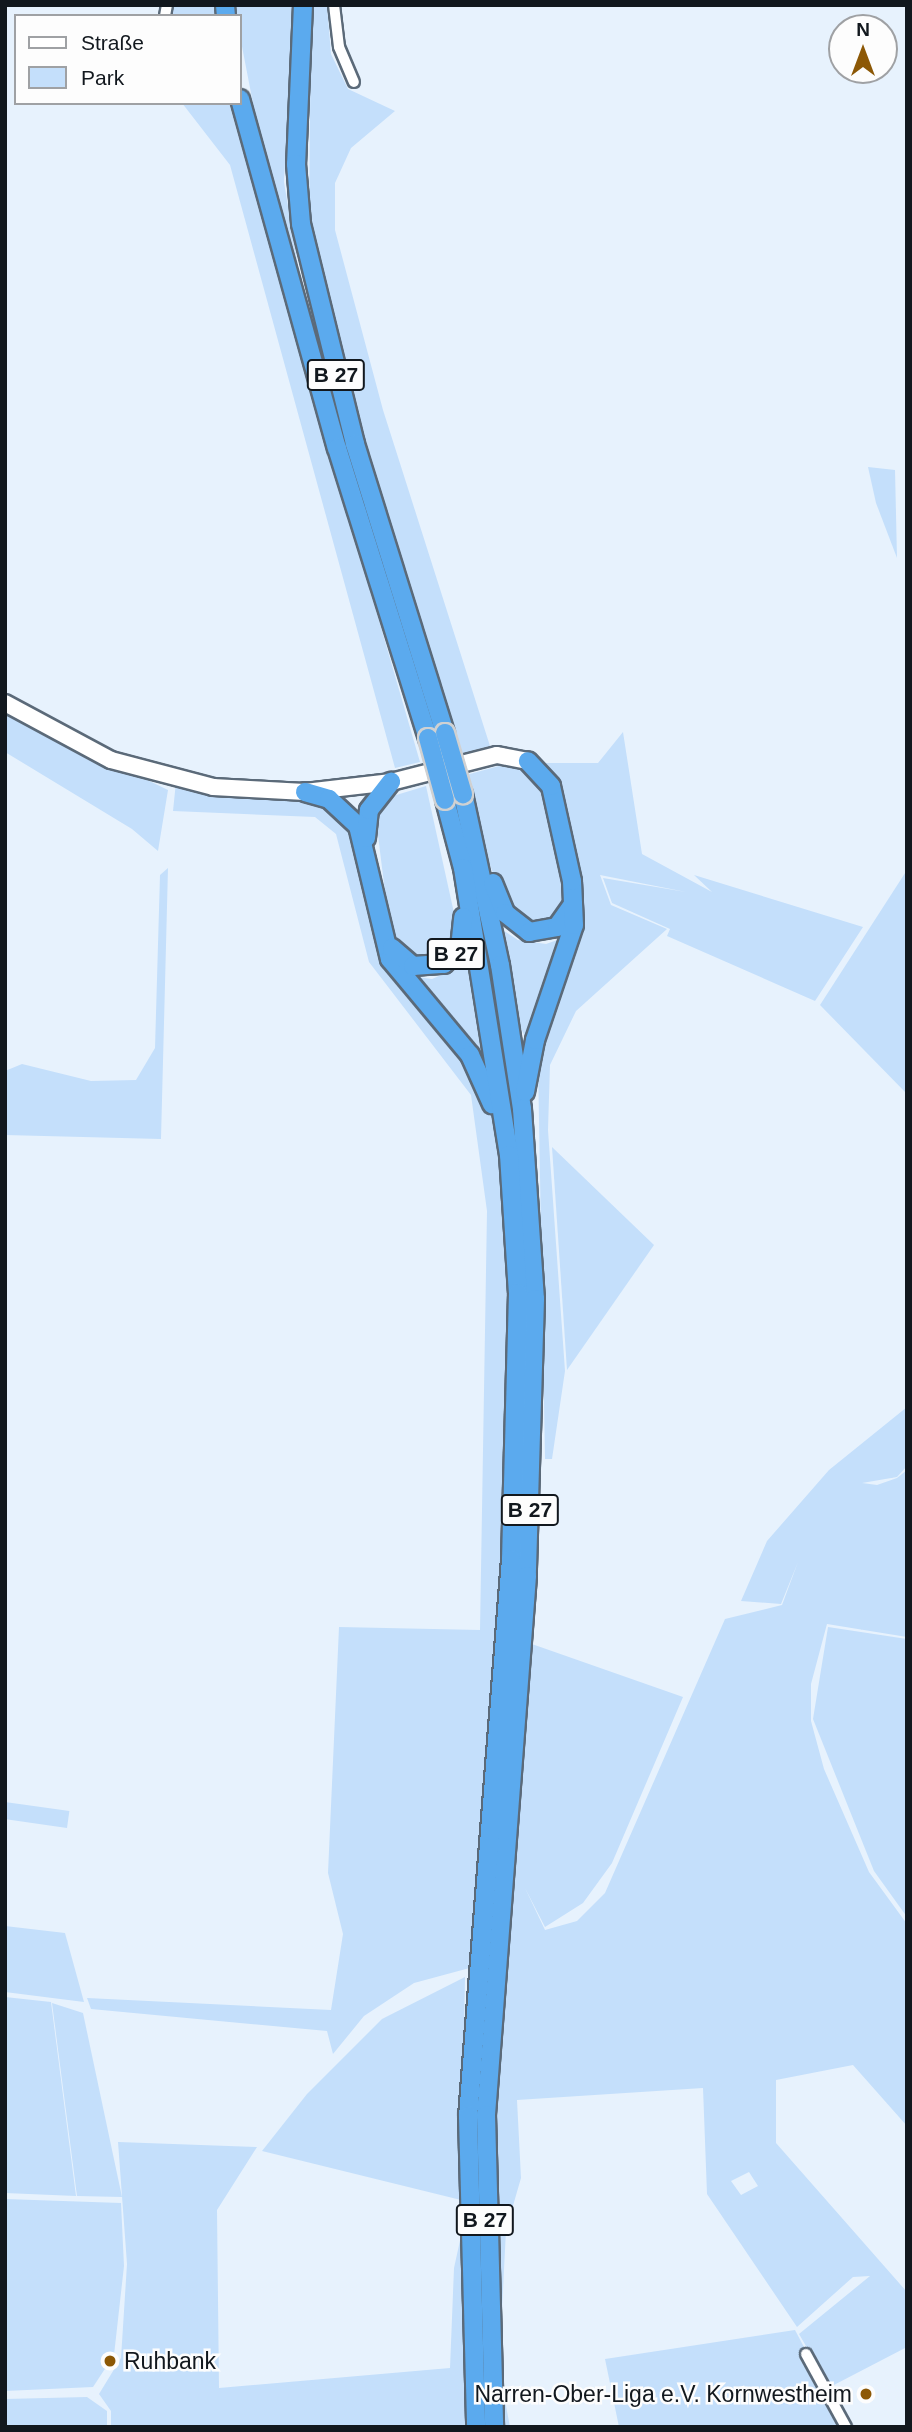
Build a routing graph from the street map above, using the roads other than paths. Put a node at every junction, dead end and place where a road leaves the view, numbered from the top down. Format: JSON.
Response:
{"nodes":[{"id":1,"x":303,"y":5,"type":"edge"},
{"id":2,"x":334,"y":5,"type":"edge"},
{"id":3,"x":354,"y":82,"type":"dead end"},
{"id":4,"x":242,"y":105,"type":"edge"},
{"id":5,"x":5,"y":702,"type":"edge"},
{"id":6,"x":436,"y":736,"type":"junction"},
{"id":7,"x":528,"y":761,"type":"joint"},
{"id":8,"x":391,"y":782,"type":"junction"},
{"id":9,"x":305,"y":792,"type":"junction"},
{"id":10,"x":454,"y":797,"type":"junction"},
{"id":11,"x":366,"y":838,"type":"junction"},
{"id":12,"x":481,"y":866,"type":"junction"},
{"id":13,"x":463,"y":868,"type":"junction"},
{"id":14,"x":573,"y":904,"type":"junction"},
{"id":15,"x":384,"y":939,"type":"junction"},
{"id":16,"x":522,"y":1109,"type":"junction"},
{"id":17,"x":509,"y":1155,"type":"junction"},
{"id":18,"x":489,"y":1911,"type":"junction"},
{"id":19,"x":806,"y":2354,"type":"dead end"},
{"id":20,"x":476,"y":2427,"type":"edge"},
{"id":21,"x":494,"y":2427,"type":"edge"},
{"id":22,"x":846,"y":2427,"type":"edge"}],
"edges":[{"from":1,"to":6,"type":"highway","number":"B 27"},
{"from":2,"to":3,"type":"street"},
{"from":4,"to":6,"type":"highway","number":"B 27"},
{"from":5,"to":9,"type":"main road"},
{"from":6,"to":10,"type":"highway","number":"B 27","bridge":true},
{"from":7,"to":8,"type":"main road"},
{"from":7,"to":14,"type":"highway","number":"B 27"},
{"from":8,"to":9,"type":"main road"},
{"from":8,"to":11,"type":"highway","number":"B 27"},
{"from":9,"to":11,"type":"highway","number":"B 27"},
{"from":10,"to":12,"type":"highway","number":"B 27"},
{"from":10,"to":13,"type":"highway","number":"B 27"},
{"from":11,"to":15,"type":"highway","number":"B 27"},
{"from":12,"to":14,"type":"highway","number":"B 27"},
{"from":12,"to":16,"type":"highway","number":"B 27"},
{"from":13,"to":15,"type":"highway","number":"B 27"},
{"from":13,"to":17,"type":"highway","number":"B 27"},
{"from":14,"to":16,"type":"highway","number":"B 27"},
{"from":15,"to":17,"type":"highway","number":"B 27"},
{"from":16,"to":18,"type":"highway","number":"B 27"},
{"from":17,"to":18,"type":"highway","number":"B 27"},
{"from":18,"to":20,"type":"highway","number":"B 27"},
{"from":18,"to":21,"type":"highway","number":"B 27"},
{"from":19,"to":22,"type":"street"}]}
